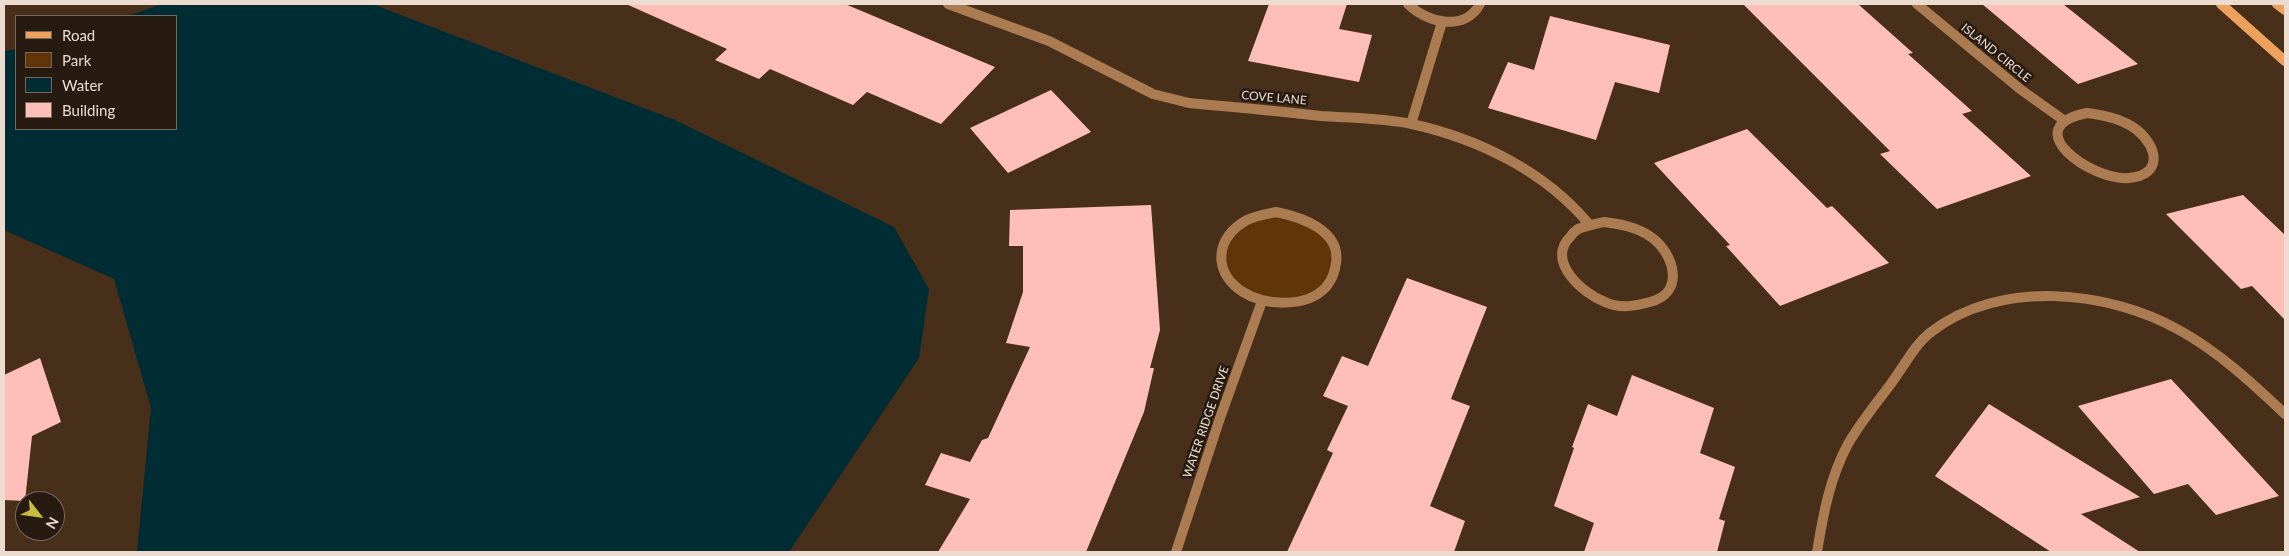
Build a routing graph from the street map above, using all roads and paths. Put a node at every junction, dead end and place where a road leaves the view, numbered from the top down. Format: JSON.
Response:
{"nodes":[{"id":1,"x":948,"y":4,"type":"edge"},
{"id":2,"x":1408,"y":4,"type":"edge"},
{"id":3,"x":1480,"y":4,"type":"edge"},
{"id":4,"x":1916,"y":4,"type":"edge"},
{"id":5,"x":2221,"y":4,"type":"edge"},
{"id":6,"x":2277,"y":4,"type":"edge"},
{"id":7,"x":969,"y":7,"type":"edge"},
{"id":8,"x":2285,"y":10,"type":"edge"},
{"id":9,"x":1442,"y":22,"type":"junction"},
{"id":10,"x":2285,"y":61,"type":"edge"},
{"id":11,"x":2062,"y":119,"type":"junction"},
{"id":12,"x":1411,"y":124,"type":"junction"},
{"id":13,"x":1588,"y":223,"type":"junction"},
{"id":14,"x":1262,"y":301,"type":"junction"},
{"id":15,"x":2285,"y":414,"type":"edge"},
{"id":16,"x":1176,"y":552,"type":"edge"},
{"id":17,"x":1817,"y":552,"type":"edge"}],
"edges":[{"from":1,"to":7,"type":"street","name":"COVE LANE"},
{"from":2,"to":9,"type":"street"},
{"from":3,"to":9,"type":"street"},
{"from":4,"to":11,"type":"street","name":"ISLAND CIRCLE"},
{"from":5,"to":10,"type":"main road"},
{"from":6,"to":8,"type":"main road"},
{"from":7,"to":12,"type":"street","name":"COVE LANE"},
{"from":9,"to":12,"type":"street"},
{"from":11,"to":11,"type":"street"},
{"from":12,"to":13,"type":"street","name":"COVE LANE"},
{"from":13,"to":13,"type":"street"},
{"from":14,"to":14,"type":"street"},
{"from":14,"to":16,"type":"street","name":"WATER RIDGE DRIVE"},
{"from":15,"to":17,"type":"street"}]}
